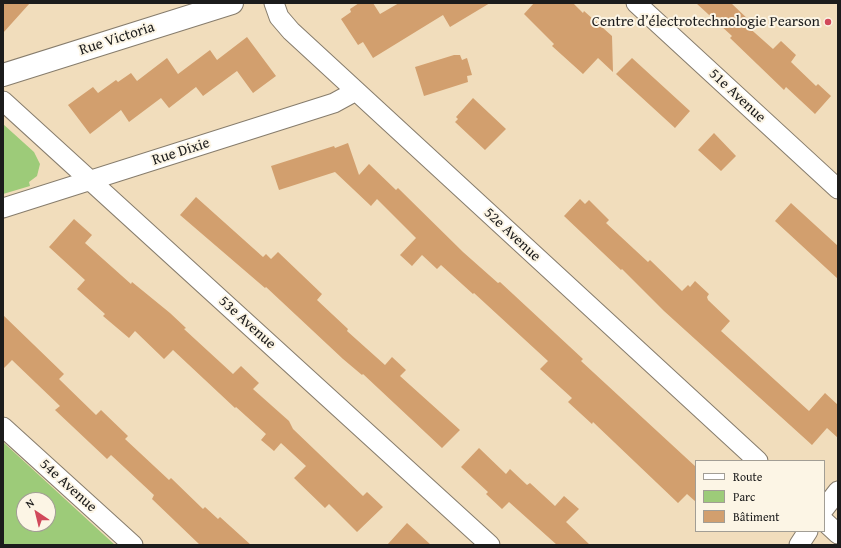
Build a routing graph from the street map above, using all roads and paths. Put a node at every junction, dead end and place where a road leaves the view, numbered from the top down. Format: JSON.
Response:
{"nodes":[{"id":1,"x":274,"y":3,"type":"edge"},
{"id":2,"x":636,"y":3,"type":"edge"},
{"id":3,"x":227,"y":4,"type":"edge"},
{"id":4,"x":3,"y":75,"type":"edge"},
{"id":5,"x":356,"y":91,"type":"junction"},
{"id":6,"x":3,"y":101,"type":"edge"},
{"id":7,"x":89,"y":181,"type":"junction"},
{"id":8,"x":838,"y":189,"type":"edge"},
{"id":9,"x":3,"y":208,"type":"edge"},
{"id":10,"x":3,"y":427,"type":"edge"},
{"id":11,"x":757,"y":460,"type":"edge"},
{"id":12,"x":838,"y":491,"type":"edge"},
{"id":13,"x":825,"y":508,"type":"edge"},
{"id":14,"x":825,"y":522,"type":"edge"},
{"id":15,"x":807,"y":532,"type":"edge"},
{"id":16,"x":838,"y":534,"type":"edge"},
{"id":17,"x":133,"y":545,"type":"edge"},
{"id":18,"x":490,"y":545,"type":"edge"},
{"id":19,"x":799,"y":545,"type":"edge"}],
"edges":[{"from":1,"to":5,"type":"street","name":"52e Avenue"},
{"from":2,"to":8,"type":"street","name":"51e Avenue"},
{"from":3,"to":4,"type":"main road","name":"Rue Victoria"},
{"from":5,"to":7,"type":"street","name":"Rue Dixie"},
{"from":5,"to":11,"type":"street","name":"52e Avenue"},
{"from":6,"to":7,"type":"street","name":"53e Avenue"},
{"from":7,"to":9,"type":"street","name":"Rue Dixie"},
{"from":7,"to":18,"type":"street","name":"53e Avenue"},
{"from":10,"to":17,"type":"street","name":"54e Avenue"},
{"from":12,"to":13,"type":"street"},
{"from":14,"to":16,"type":"street"},
{"from":15,"to":19,"type":"street"}]}
